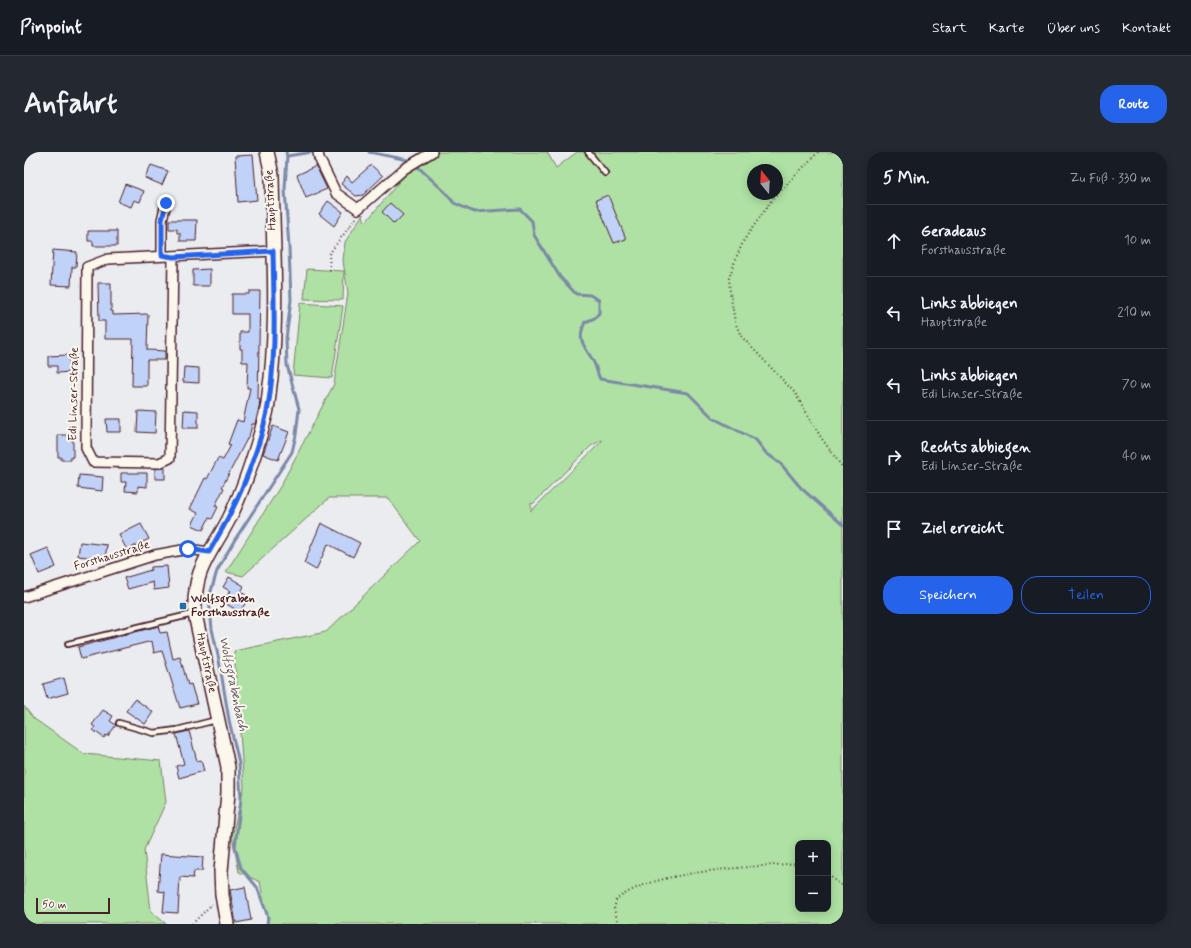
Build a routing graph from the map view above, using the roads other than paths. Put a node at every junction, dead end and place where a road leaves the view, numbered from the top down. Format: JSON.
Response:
{"nodes":[{"id":1,"x":267,"y":152,"type":"edge"},
{"id":2,"x":432,"y":152,"type":"edge"},
{"id":3,"x":588,"y":152,"type":"edge"},
{"id":4,"x":318,"y":155,"type":"edge"},
{"id":5,"x":605,"y":173,"type":"dead end"},
{"id":6,"x":166,"y":203,"type":"dead end"},
{"id":7,"x":273,"y":251,"type":"junction"},
{"id":8,"x":162,"y":255,"type":"junction"},
{"id":9,"x":173,"y":257,"type":"junction"},
{"id":10,"x":209,"y":552,"type":"junction"},
{"id":11,"x":24,"y":597,"type":"edge"},
{"id":12,"x":195,"y":614,"type":"junction"},
{"id":13,"x":68,"y":644,"type":"dead end"},
{"id":14,"x":218,"y":720,"type":"junction"},
{"id":15,"x":119,"y":723,"type":"dead end"},
{"id":16,"x":227,"y":924,"type":"edge"}],
"edges":[{"from":1,"to":7,"type":"main road","name":"Hauptstraße"},
{"from":2,"to":4,"type":"street"},
{"from":3,"to":5,"type":"lane"},
{"from":6,"to":8,"type":"street"},
{"from":7,"to":9,"type":"street","name":"Edi Linser-Straße"},
{"from":7,"to":10,"type":"main road","name":"Hauptstraße"},
{"from":8,"to":9,"type":"street","name":"Edi Linser-Straße"},
{"from":8,"to":9,"type":"street","name":"Edi Linser-Straße"},
{"from":10,"to":11,"type":"street","name":"Forsthausstraße"},
{"from":10,"to":12,"type":"main road","name":"Hauptstraße"},
{"from":12,"to":13,"type":"lane"},
{"from":12,"to":14,"type":"main road","name":"Hauptstraße"},
{"from":14,"to":15,"type":"lane"},
{"from":14,"to":16,"type":"main road","name":"Hauptstraße"}]}
